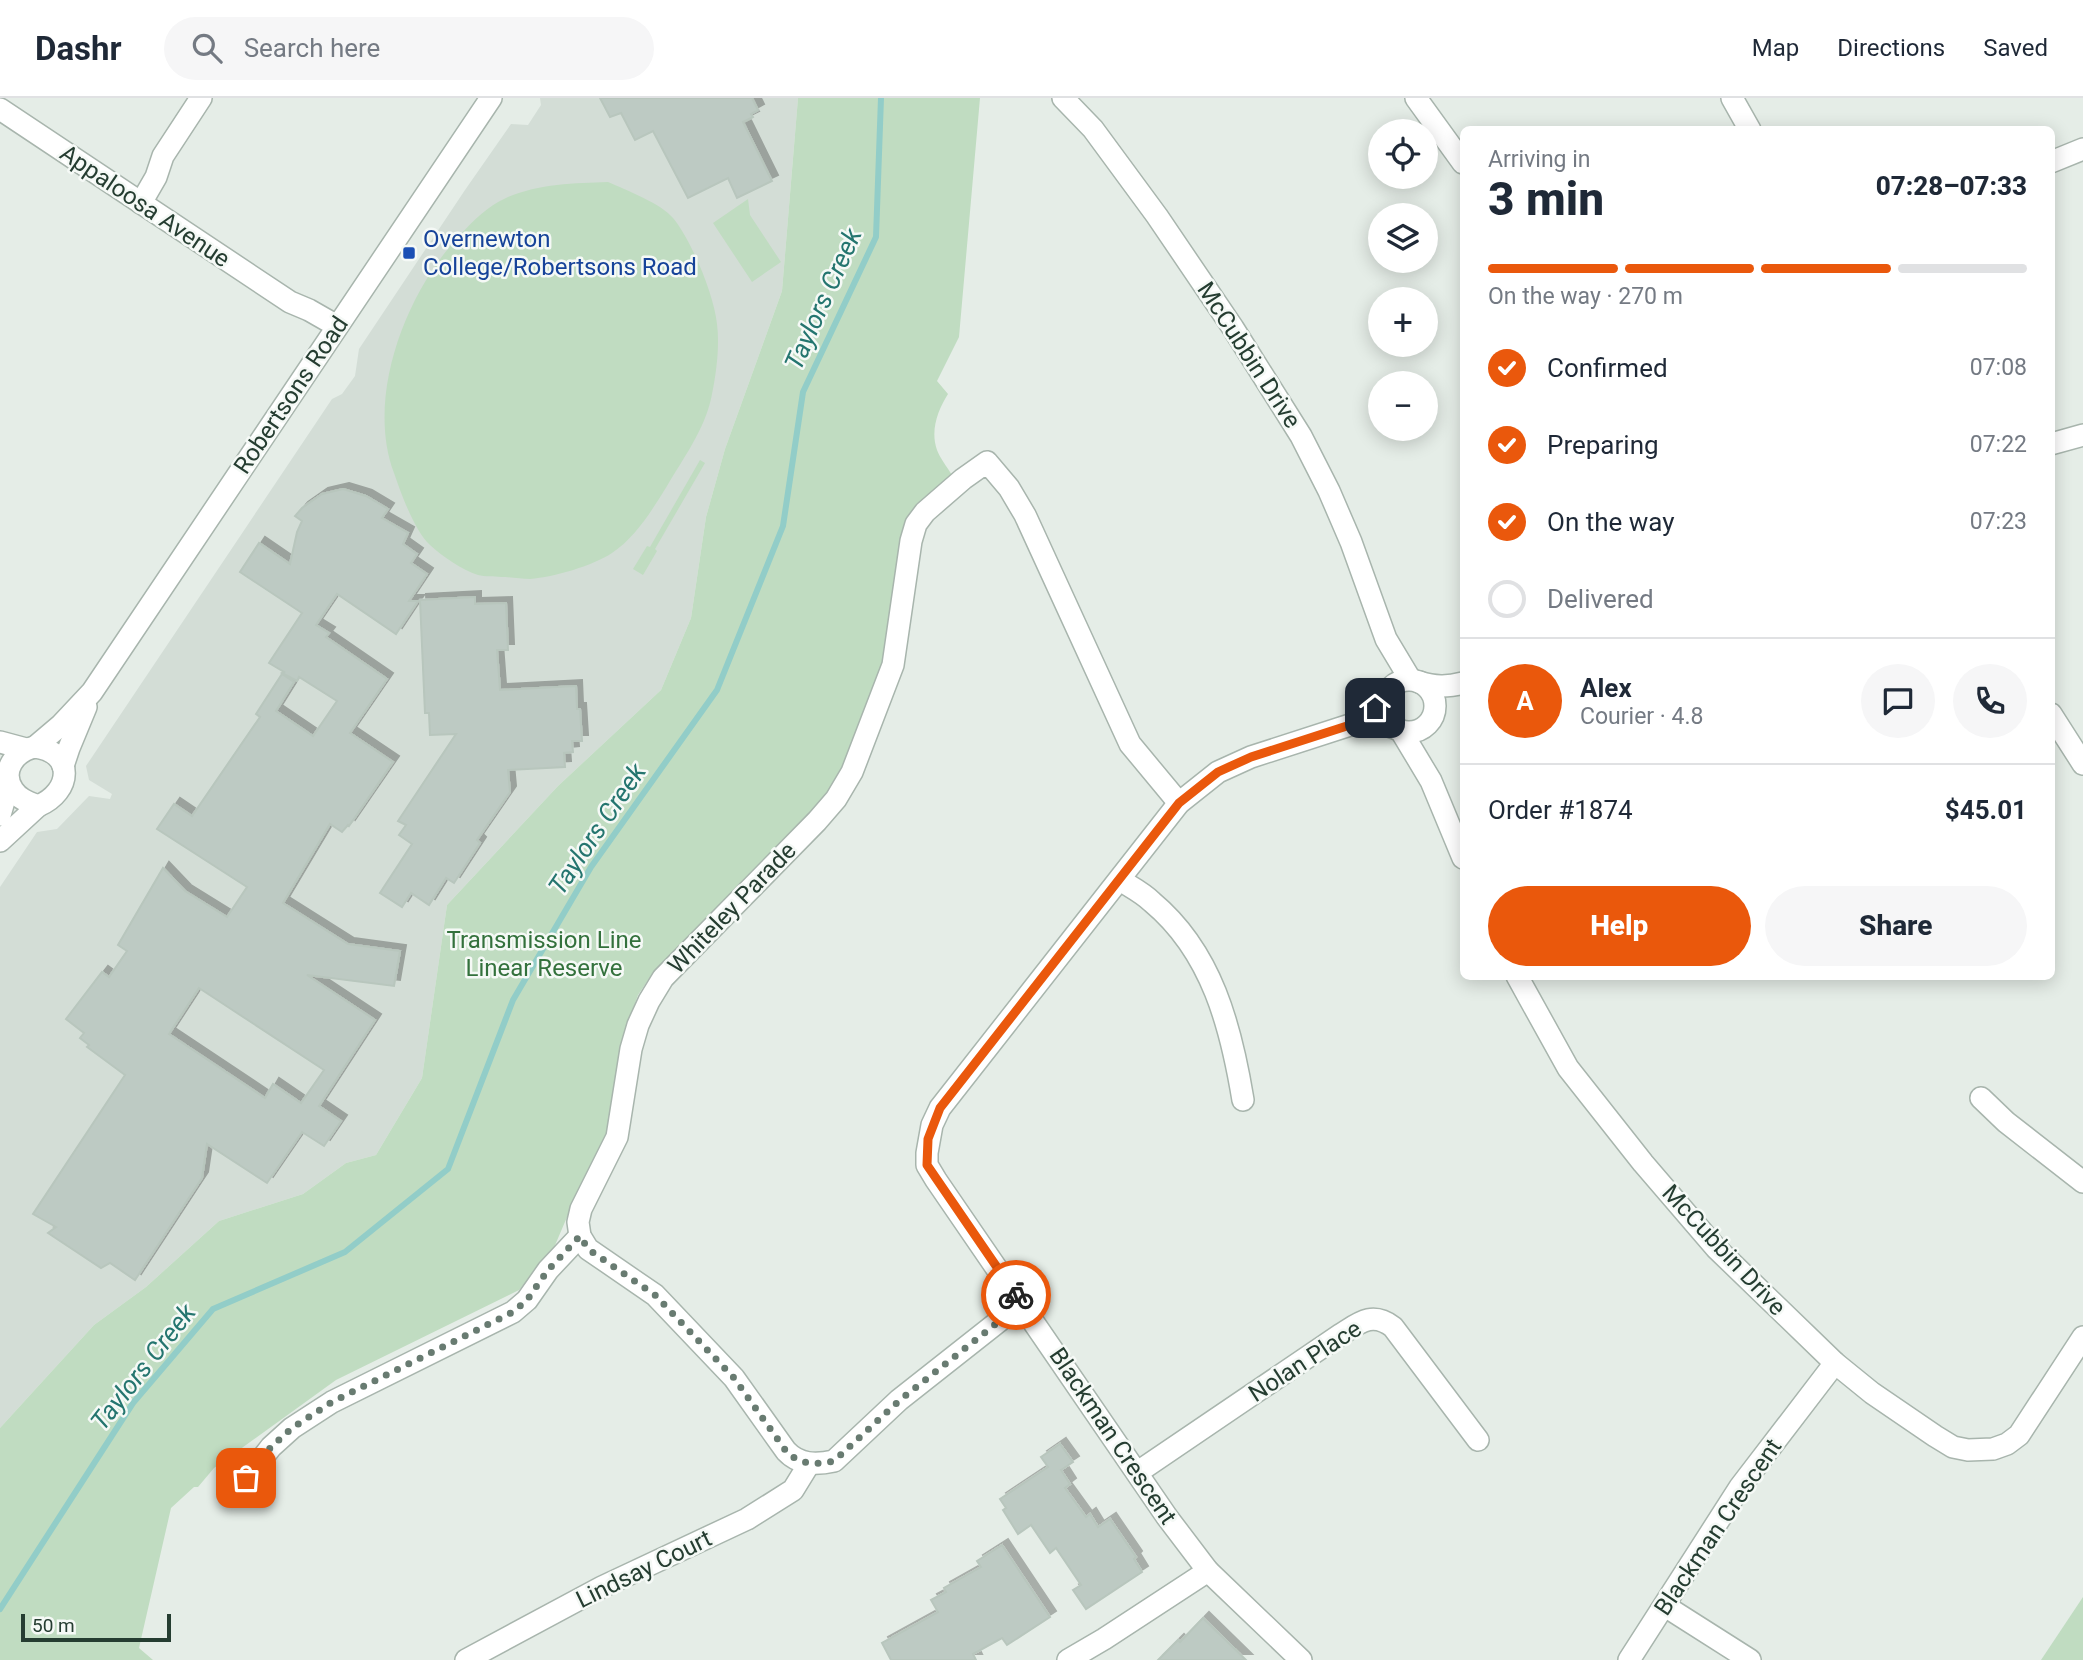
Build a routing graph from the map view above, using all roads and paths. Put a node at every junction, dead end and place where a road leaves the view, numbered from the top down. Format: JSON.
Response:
{"nodes":[{"id":1,"x":201,"y":98,"type":"edge"},
{"id":2,"x":491,"y":98,"type":"edge"},
{"id":3,"x":1063,"y":98,"type":"edge"},
{"id":4,"x":1416,"y":98,"type":"edge"},
{"id":5,"x":1732,"y":98,"type":"edge"},
{"id":6,"x":0,"y":109,"type":"edge"},
{"id":7,"x":1748,"y":126,"type":"edge"},
{"id":8,"x":2083,"y":149,"type":"edge"},
{"id":9,"x":1460,"y":159,"type":"edge"},
{"id":10,"x":2055,"y":160,"type":"edge"},
{"id":11,"x":135,"y":200,"type":"junction"},
{"id":12,"x":333,"y":332,"type":"junction"},
{"id":13,"x":2083,"y":435,"type":"edge"},
{"id":14,"x":2055,"y":443,"type":"edge"},
{"id":15,"x":1386,"y":639,"type":"junction"},
{"id":16,"x":1415,"y":680,"type":"junction"},
{"id":17,"x":1460,"y":684,"type":"edge"},
{"id":18,"x":1388,"y":691,"type":"junction"},
{"id":19,"x":1460,"y":691,"type":"edge"},
{"id":20,"x":92,"y":692,"type":"junction"},
{"id":21,"x":1432,"y":719,"type":"junction"},
{"id":22,"x":2055,"y":720,"type":"edge"},
{"id":23,"x":1350,"y":725,"type":"junction"},
{"id":24,"x":1397,"y":729,"type":"junction"},
{"id":25,"x":0,"y":742,"type":"edge"},
{"id":26,"x":31,"y":748,"type":"junction"},
{"id":27,"x":2083,"y":764,"type":"edge"},
{"id":28,"x":63,"y":766,"type":"junction"},
{"id":29,"x":6,"y":776,"type":"edge"},
{"id":30,"x":1431,"y":781,"type":"junction"},
{"id":31,"x":1179,"y":803,"type":"junction"},
{"id":32,"x":38,"y":806,"type":"junction"},
{"id":33,"x":0,"y":815,"type":"edge"},
{"id":34,"x":0,"y":841,"type":"edge"},
{"id":35,"x":1460,"y":851,"type":"edge"},
{"id":36,"x":1120,"y":880,"type":"junction"},
{"id":37,"x":1519,"y":980,"type":"edge"},
{"id":38,"x":1982,"y":1098,"type":"dead end"},
{"id":39,"x":1243,"y":1100,"type":"dead end"},
{"id":40,"x":2083,"y":1182,"type":"edge"},
{"id":41,"x":580,"y":1236,"type":"junction"},
{"id":42,"x":1022,"y":1303,"type":"junction"},
{"id":43,"x":2083,"y":1338,"type":"edge"},
{"id":44,"x":1835,"y":1363,"type":"junction"},
{"id":45,"x":1478,"y":1440,"type":"dead end"},
{"id":46,"x":809,"y":1464,"type":"junction"},
{"id":47,"x":1138,"y":1472,"type":"junction"},
{"id":48,"x":237,"y":1491,"type":"dead end"},
{"id":49,"x":1208,"y":1571,"type":"junction"},
{"id":50,"x":1665,"y":1606,"type":"junction"},
{"id":51,"x":466,"y":1660,"type":"edge"},
{"id":52,"x":1068,"y":1660,"type":"edge"},
{"id":53,"x":1301,"y":1660,"type":"edge"},
{"id":54,"x":1629,"y":1660,"type":"edge"},
{"id":55,"x":1750,"y":1660,"type":"edge"}],
"edges":[{"from":1,"to":11,"type":"street"},
{"from":2,"to":12,"type":"street","name":"Robertsons Road"},
{"from":3,"to":15,"type":"street","name":"McCubbin Drive"},
{"from":4,"to":9,"type":"street"},
{"from":5,"to":7,"type":"street"},
{"from":6,"to":11,"type":"street","name":"Appaloosa Avenue"},
{"from":8,"to":10,"type":"street"},
{"from":11,"to":12,"type":"street","name":"Appaloosa Avenue"},
{"from":12,"to":20,"type":"street","name":"Robertsons Road"},
{"from":13,"to":14,"type":"street"},
{"from":15,"to":16,"type":"street","name":"McCubbin Drive"},
{"from":15,"to":18,"type":"street","name":"McCubbin Drive"},
{"from":16,"to":17,"type":"street"},
{"from":16,"to":18,"type":"street"},
{"from":16,"to":21,"type":"street"},
{"from":18,"to":23,"type":"street","name":"Blackman Crescent"},
{"from":18,"to":24,"type":"street"},
{"from":19,"to":21,"type":"street"},
{"from":20,"to":26,"type":"street","name":"Robertsons Road"},
{"from":20,"to":28,"type":"street","name":"Robertsons Road"},
{"from":21,"to":24,"type":"street"},
{"from":21,"to":30,"type":"street"},
{"from":22,"to":27,"type":"street"},
{"from":23,"to":24,"type":"street","name":"Blackman Crescent"},
{"from":23,"to":31,"type":"street","name":"Blackman Crescent"},
{"from":24,"to":30,"type":"street"},
{"from":25,"to":26,"type":"street"},
{"from":26,"to":28,"type":"street"},
{"from":26,"to":29,"type":"street"},
{"from":28,"to":32,"type":"street"},
{"from":29,"to":32,"type":"street"},
{"from":29,"to":33,"type":"street"},
{"from":30,"to":35,"type":"street"},
{"from":31,"to":36,"type":"street","name":"Blackman Crescent"},
{"from":31,"to":41,"type":"street","name":"Whiteley Parade"},
{"from":32,"to":34,"type":"street"},
{"from":36,"to":39,"type":"street"},
{"from":36,"to":42,"type":"street","name":"Blackman Crescent"},
{"from":37,"to":44,"type":"street","name":"McCubbin Drive"},
{"from":38,"to":40,"type":"street"},
{"from":41,"to":46,"type":"street"},
{"from":41,"to":48,"type":"street"},
{"from":42,"to":46,"type":"street"},
{"from":42,"to":47,"type":"street","name":"Blackman Crescent"},
{"from":43,"to":44,"type":"street","name":"McCubbin Drive"},
{"from":44,"to":50,"type":"street","name":"Blackman Crescent"},
{"from":45,"to":47,"type":"street","name":"Nolan Place"},
{"from":46,"to":51,"type":"street","name":"Lindsay Court"},
{"from":47,"to":49,"type":"street","name":"Blackman Crescent"},
{"from":49,"to":52,"type":"street"},
{"from":49,"to":53,"type":"street","name":"Blackman Crescent"},
{"from":50,"to":54,"type":"street","name":"Blackman Crescent"},
{"from":50,"to":55,"type":"street"}]}
